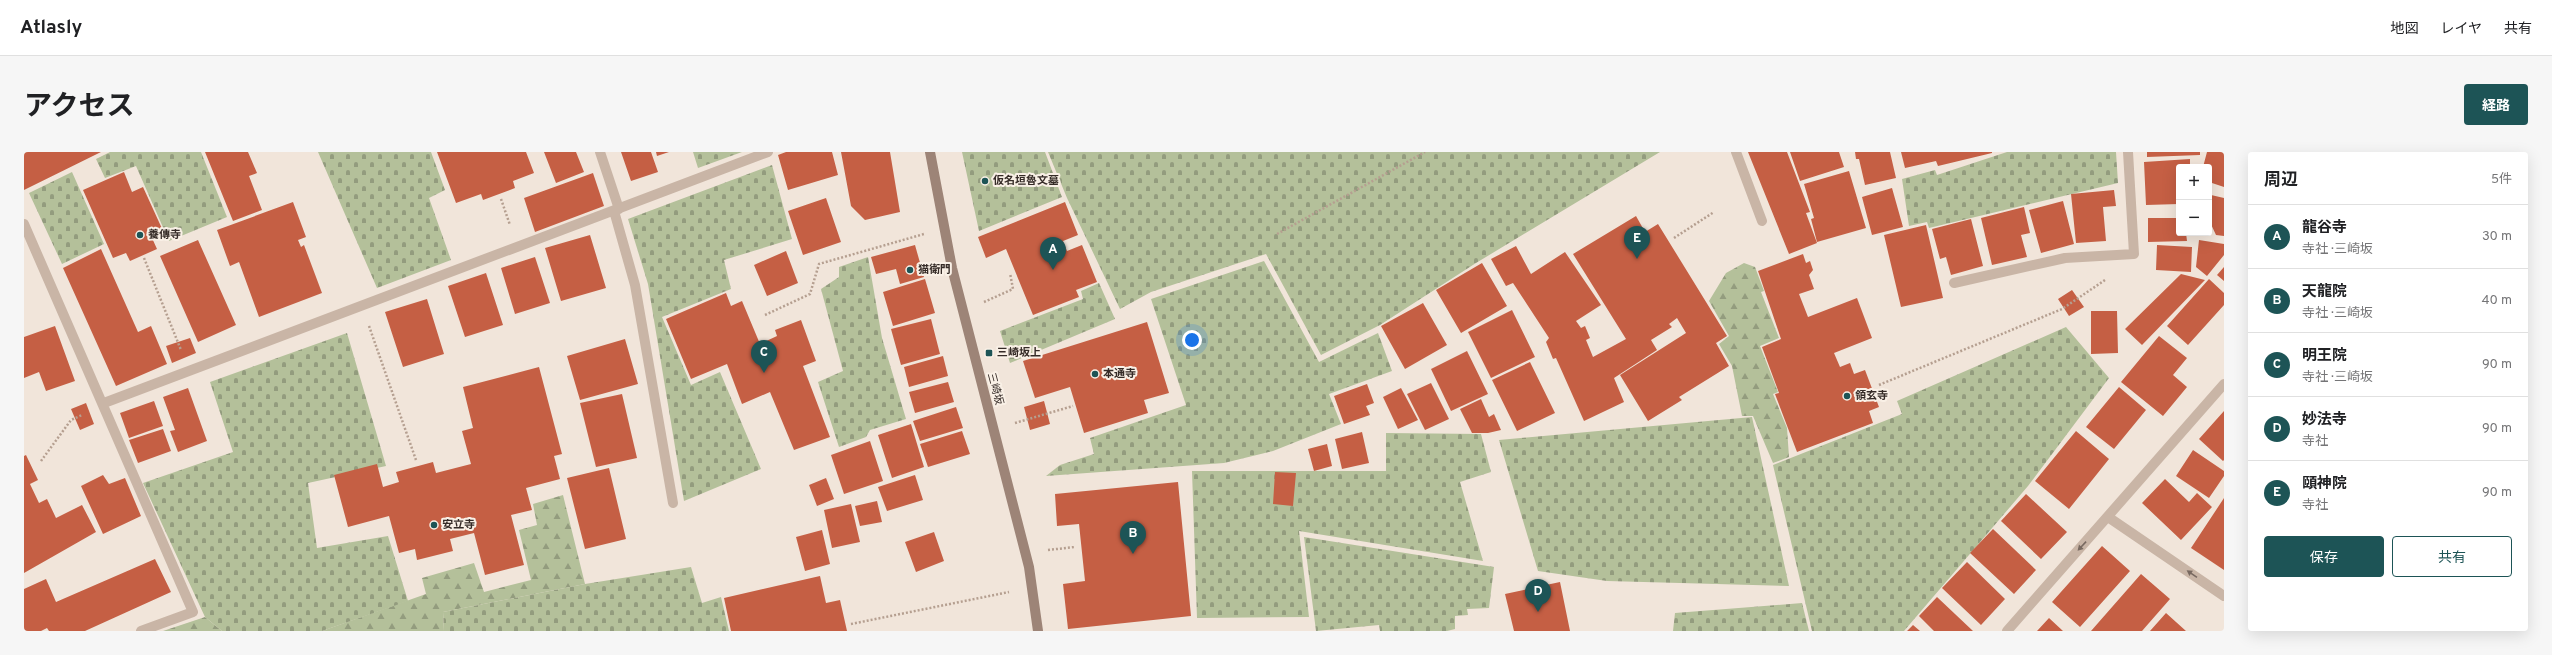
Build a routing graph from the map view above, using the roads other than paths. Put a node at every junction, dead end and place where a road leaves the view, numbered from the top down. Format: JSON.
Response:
{"nodes":[{"id":1,"x":600,"y":152,"type":"edge"},
{"id":2,"x":768,"y":152,"type":"edge"},
{"id":3,"x":930,"y":152,"type":"edge"},
{"id":4,"x":1736,"y":152,"type":"edge"},
{"id":5,"x":2128,"y":152,"type":"edge"},
{"id":6,"x":616,"y":210,"type":"junction"},
{"id":7,"x":1762,"y":221,"type":"dead end"},
{"id":8,"x":24,"y":224,"type":"edge"},
{"id":9,"x":1954,"y":284,"type":"dead end"},
{"id":10,"x":2224,"y":384,"type":"edge"},
{"id":11,"x":104,"y":403,"type":"junction"},
{"id":12,"x":673,"y":503,"type":"dead end"},
{"id":13,"x":2108,"y":517,"type":"junction"},
{"id":14,"x":2224,"y":596,"type":"edge"},
{"id":15,"x":141,"y":631,"type":"edge"},
{"id":16,"x":1038,"y":631,"type":"edge"},
{"id":17,"x":2007,"y":631,"type":"edge"}],
"edges":[{"from":1,"to":6,"type":"street"},
{"from":2,"to":6,"type":"street"},
{"from":3,"to":16,"type":"main road","name":"三崎坂"},
{"from":4,"to":7,"type":"street"},
{"from":5,"to":9,"type":"street"},
{"from":6,"to":11,"type":"street"},
{"from":6,"to":12,"type":"street"},
{"from":8,"to":11,"type":"street"},
{"from":10,"to":13,"type":"street"},
{"from":11,"to":15,"type":"street"},
{"from":14,"to":13,"type":"street","one_way":true},
{"from":13,"to":17,"type":"street","one_way":true}]}
